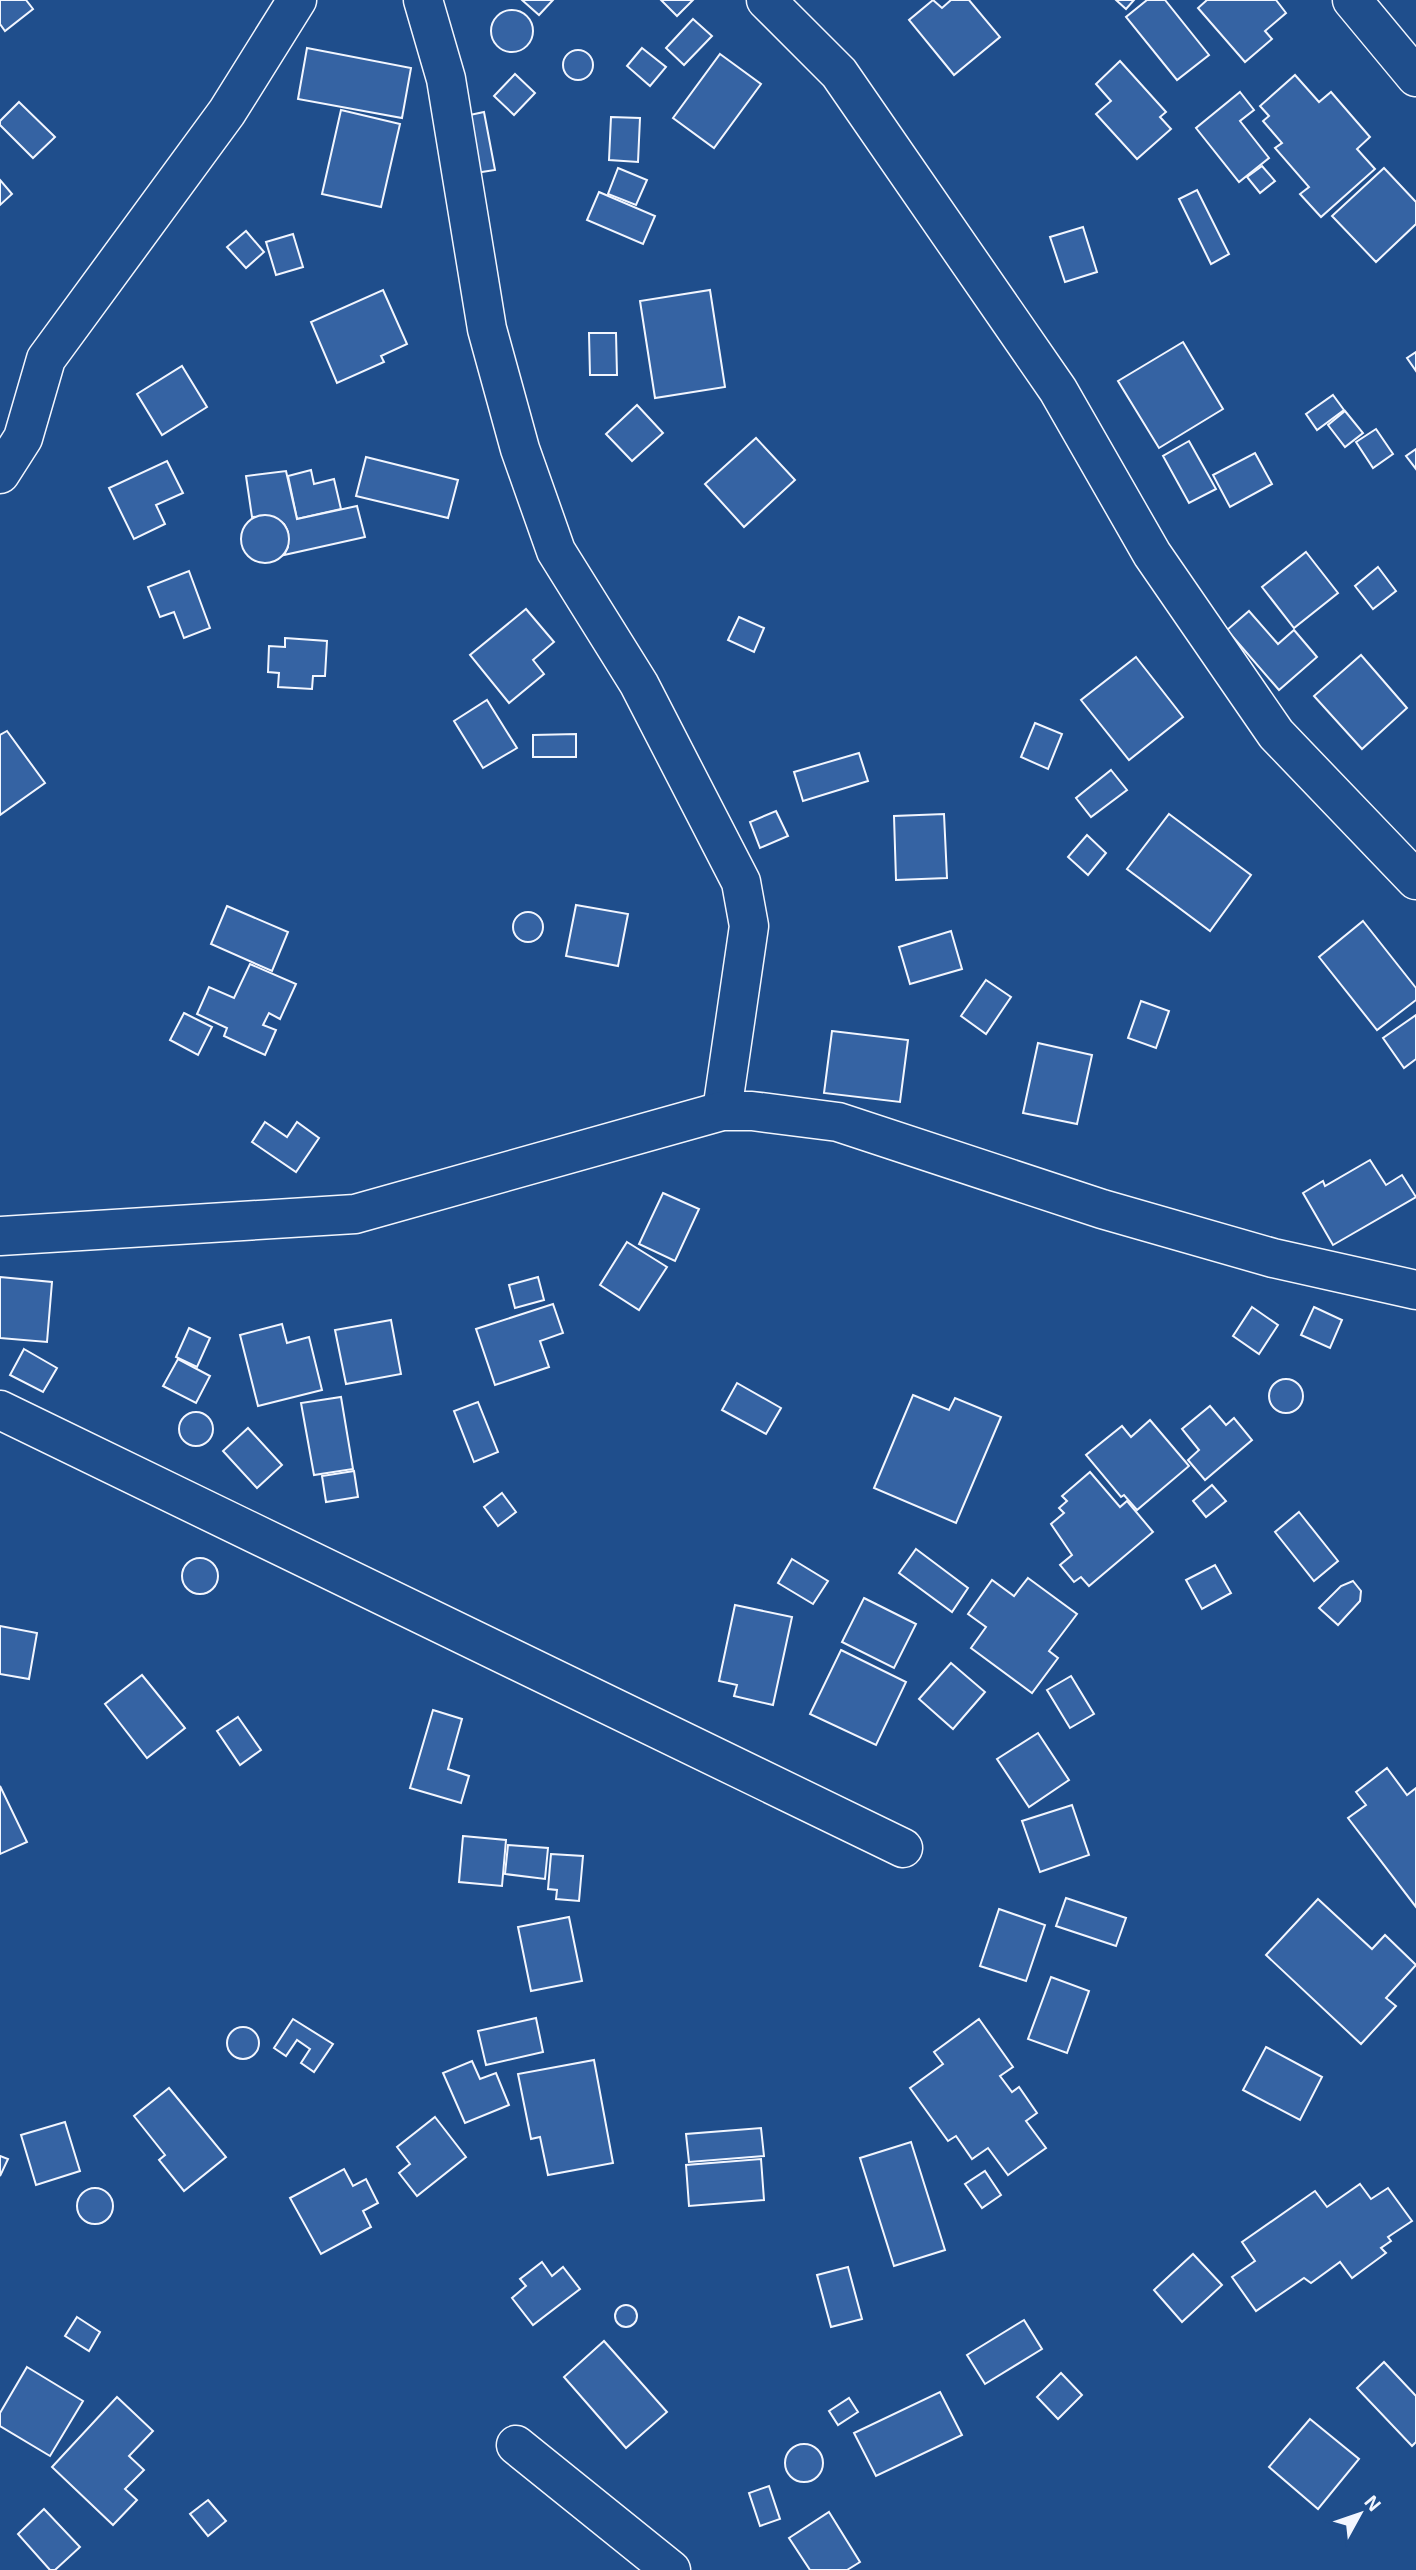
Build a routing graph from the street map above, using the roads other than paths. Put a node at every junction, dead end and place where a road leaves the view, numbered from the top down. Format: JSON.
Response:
{"nodes":[{"id":1,"x":297,"y":0,"type":"edge"},
{"id":2,"x":423,"y":0,"type":"edge"},
{"id":3,"x":766,"y":0,"type":"edge"},
{"id":4,"x":1352,"y":0,"type":"edge"},
{"id":5,"x":1416,"y":77,"type":"edge"},
{"id":6,"x":0,"y":474,"type":"edge"},
{"id":7,"x":1416,"y":880,"type":"edge"},
{"id":8,"x":722,"y":1111,"type":"junction"},
{"id":9,"x":0,"y":1236,"type":"edge"},
{"id":10,"x":1416,"y":1290,"type":"edge"},
{"id":11,"x":0,"y":1410,"type":"edge"},
{"id":12,"x":903,"y":1848,"type":"dead end"},
{"id":13,"x":516,"y":2445,"type":"dead end"},
{"id":14,"x":671,"y":2570,"type":"edge"}],
"edges":[{"from":1,"to":6,"type":"street"},
{"from":2,"to":8,"type":"street"},
{"from":3,"to":7,"type":"street"},
{"from":4,"to":5,"type":"street"},
{"from":8,"to":9,"type":"street"},
{"from":8,"to":10,"type":"street"},
{"from":11,"to":12,"type":"street"},
{"from":13,"to":14,"type":"street"}]}
